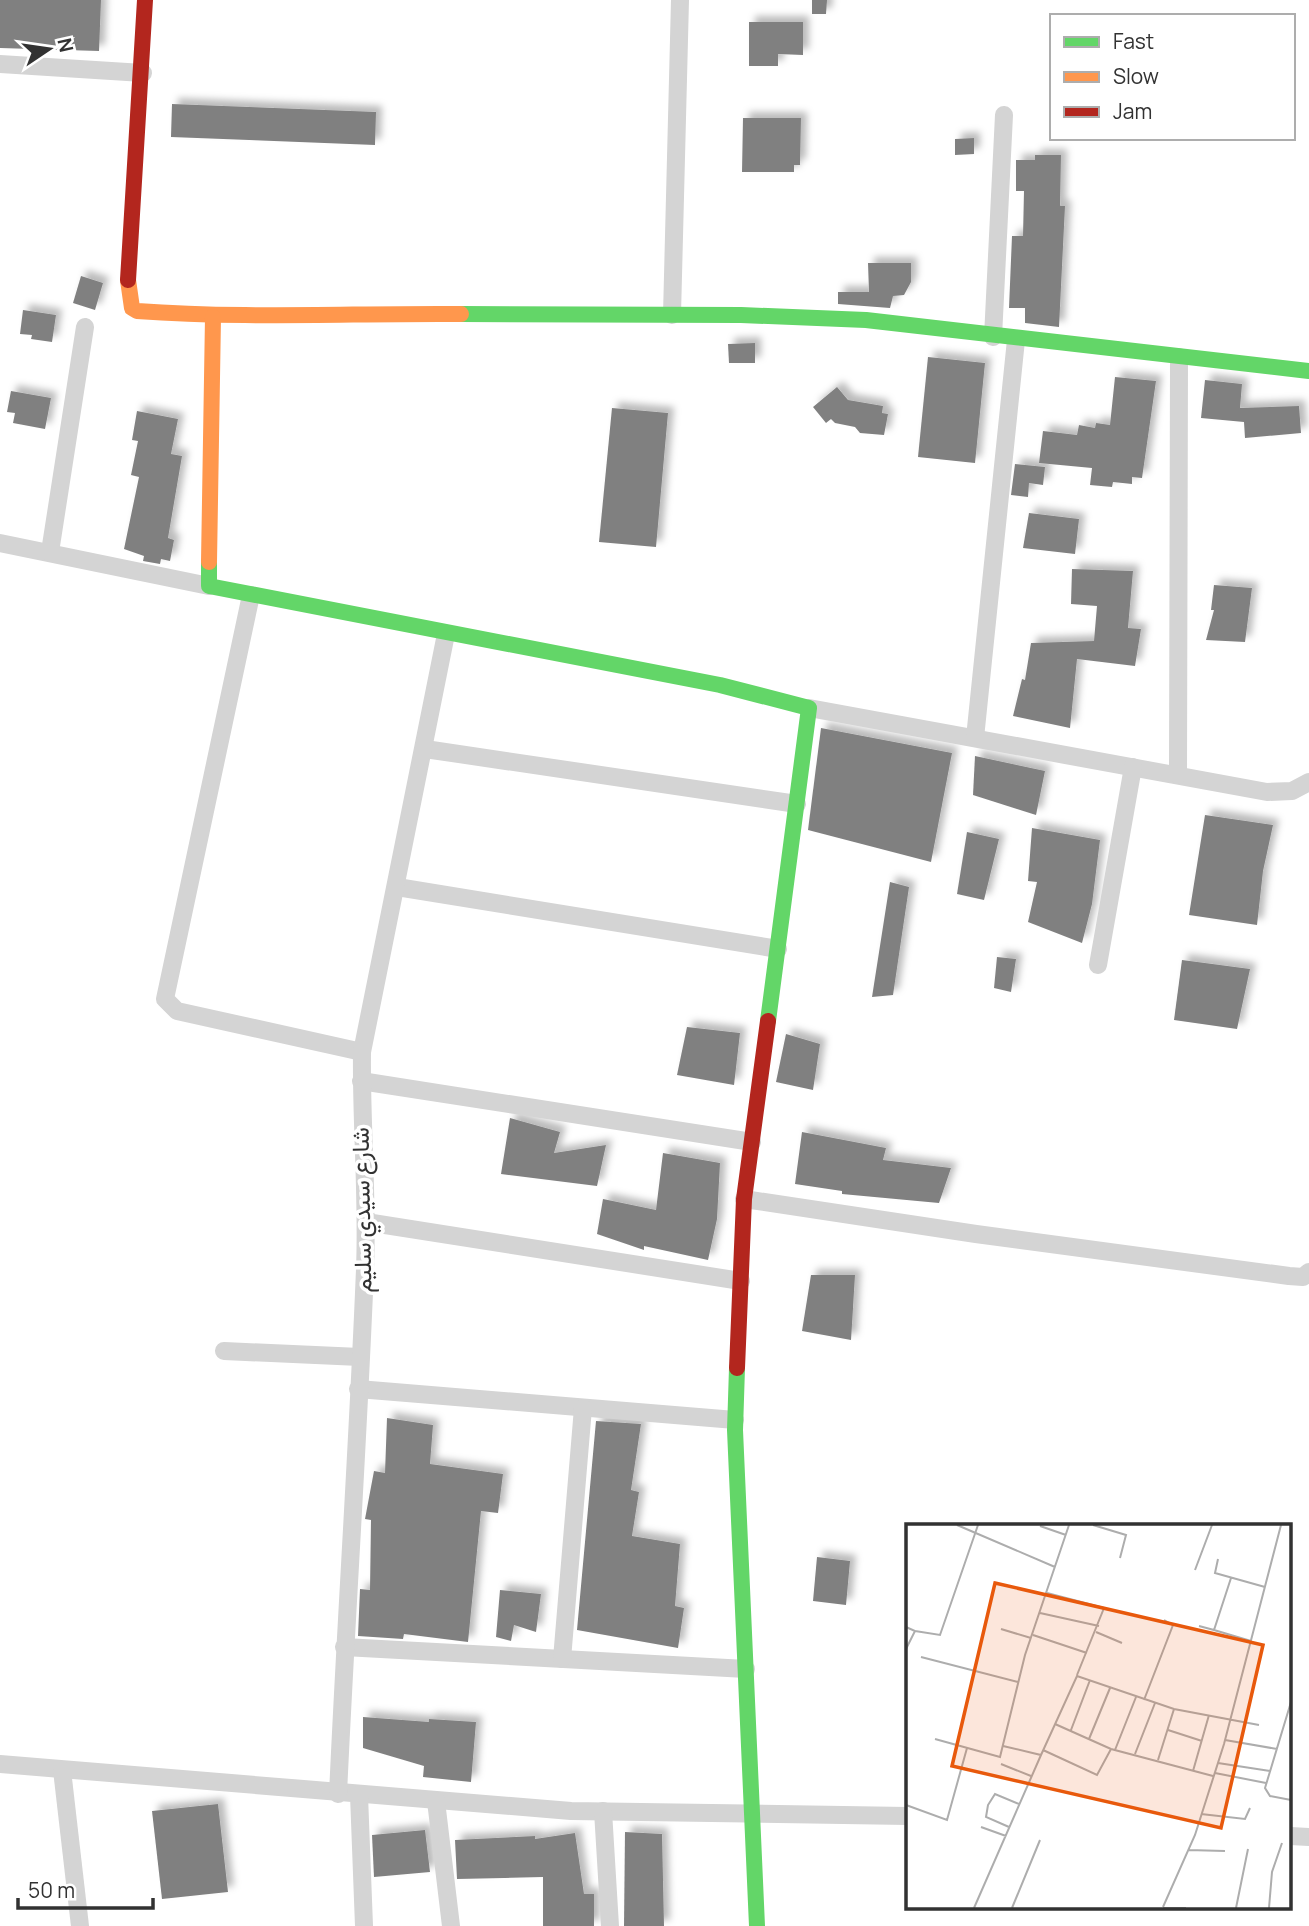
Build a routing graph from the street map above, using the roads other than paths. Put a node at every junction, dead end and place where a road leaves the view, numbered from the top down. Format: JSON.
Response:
{"nodes":[{"id":1,"x":145,"y":0,"type":"edge"},
{"id":2,"x":680,"y":0,"type":"edge"},
{"id":3,"x":0,"y":64,"type":"edge"},
{"id":4,"x":143,"y":73,"type":"junction"},
{"id":5,"x":1004,"y":115,"type":"dead end"},
{"id":6,"x":671,"y":315,"type":"junction"},
{"id":7,"x":213,"y":317,"type":"junction"},
{"id":8,"x":85,"y":327,"type":"dead end"},
{"id":9,"x":993,"y":337,"type":"junction"},
{"id":10,"x":1016,"y":340,"type":"junction"},
{"id":11,"x":1179,"y":357,"type":"junction"},
{"id":12,"x":1309,"y":371,"type":"edge"},
{"id":13,"x":0,"y":543,"type":"edge"},
{"id":14,"x":50,"y":552,"type":"junction"},
{"id":15,"x":209,"y":586,"type":"junction"},
{"id":16,"x":251,"y":595,"type":"junction"},
{"id":17,"x":446,"y":634,"type":"junction"},
{"id":18,"x":809,"y":708,"type":"junction"},
{"id":19,"x":975,"y":738,"type":"junction"},
{"id":20,"x":425,"y":749,"type":"junction"},
{"id":21,"x":1133,"y":767,"type":"junction"},
{"id":22,"x":1178,"y":775,"type":"junction"},
{"id":23,"x":1309,"y":782,"type":"edge"},
{"id":24,"x":797,"y":803,"type":"junction"},
{"id":25,"x":397,"y":887,"type":"junction"},
{"id":26,"x":778,"y":949,"type":"junction"},
{"id":27,"x":1098,"y":965,"type":"dead end"},
{"id":28,"x":362,"y":1052,"type":"junction"},
{"id":29,"x":361,"y":1081,"type":"junction"},
{"id":30,"x":752,"y":1142,"type":"junction"},
{"id":31,"x":744,"y":1199,"type":"junction"},
{"id":32,"x":366,"y":1222,"type":"junction"},
{"id":33,"x":1309,"y":1272,"type":"edge"},
{"id":34,"x":741,"y":1280,"type":"junction"},
{"id":35,"x":224,"y":1351,"type":"dead end"},
{"id":36,"x":360,"y":1357,"type":"junction"},
{"id":37,"x":358,"y":1390,"type":"junction"},
{"id":38,"x":583,"y":1408,"type":"junction"},
{"id":39,"x":735,"y":1420,"type":"junction"},
{"id":40,"x":344,"y":1647,"type":"junction"},
{"id":41,"x":562,"y":1659,"type":"junction"},
{"id":42,"x":746,"y":1669,"type":"junction"},
{"id":43,"x":0,"y":1764,"type":"edge"},
{"id":44,"x":62,"y":1770,"type":"junction"},
{"id":45,"x":338,"y":1794,"type":"junction"},
{"id":46,"x":359,"y":1795,"type":"junction"},
{"id":47,"x":436,"y":1801,"type":"junction"},
{"id":48,"x":603,"y":1811,"type":"junction"},
{"id":49,"x":752,"y":1812,"type":"junction"},
{"id":50,"x":906,"y":1816,"type":"edge"},
{"id":51,"x":80,"y":1926,"type":"edge"},
{"id":52,"x":364,"y":1926,"type":"edge"},
{"id":53,"x":451,"y":1926,"type":"edge"},
{"id":54,"x":610,"y":1926,"type":"edge"},
{"id":55,"x":757,"y":1926,"type":"edge"}],
"edges":[{"from":1,"to":4,"type":"street"},
{"from":2,"to":6,"type":"street"},
{"from":3,"to":4,"type":"street"},
{"from":4,"to":7,"type":"street"},
{"from":5,"to":9,"type":"street"},
{"from":6,"to":7,"type":"street"},
{"from":6,"to":9,"type":"street"},
{"from":7,"to":15,"type":"street"},
{"from":8,"to":14,"type":"street"},
{"from":9,"to":10,"type":"street"},
{"from":10,"to":11,"type":"street"},
{"from":10,"to":19,"type":"street"},
{"from":11,"to":12,"type":"street"},
{"from":11,"to":22,"type":"street"},
{"from":13,"to":14,"type":"street"},
{"from":14,"to":15,"type":"street"},
{"from":15,"to":16,"type":"street"},
{"from":16,"to":17,"type":"street"},
{"from":16,"to":28,"type":"street"},
{"from":17,"to":18,"type":"street"},
{"from":17,"to":20,"type":"street","name":"شارع سيدي سليم"},
{"from":18,"to":19,"type":"street"},
{"from":18,"to":24,"type":"street"},
{"from":19,"to":21,"type":"street"},
{"from":20,"to":24,"type":"street"},
{"from":20,"to":25,"type":"street","name":"شارع سيدي سليم"},
{"from":21,"to":22,"type":"street"},
{"from":21,"to":27,"type":"street"},
{"from":22,"to":23,"type":"street"},
{"from":24,"to":26,"type":"street"},
{"from":25,"to":26,"type":"street"},
{"from":25,"to":28,"type":"street","name":"شارع سيدي سليم"},
{"from":26,"to":30,"type":"street"},
{"from":28,"to":29,"type":"street","name":"شارع سيدي سليم"},
{"from":29,"to":30,"type":"street"},
{"from":29,"to":32,"type":"street","name":"شارع سيدي سليم"},
{"from":30,"to":31,"type":"street"},
{"from":31,"to":33,"type":"street"},
{"from":31,"to":34,"type":"street"},
{"from":32,"to":34,"type":"street"},
{"from":32,"to":36,"type":"street","name":"شارع سيدي سليم"},
{"from":34,"to":39,"type":"street"},
{"from":35,"to":36,"type":"street"},
{"from":36,"to":37,"type":"street","name":"شارع سيدي سليم"},
{"from":37,"to":38,"type":"street"},
{"from":37,"to":40,"type":"street","name":"شارع سيدي سليم"},
{"from":38,"to":39,"type":"street"},
{"from":38,"to":41,"type":"street"},
{"from":39,"to":42,"type":"street"},
{"from":40,"to":41,"type":"street"},
{"from":40,"to":45,"type":"street","name":"شارع سيدي سليم"},
{"from":41,"to":42,"type":"street"},
{"from":42,"to":49,"type":"street"},
{"from":43,"to":44,"type":"street"},
{"from":44,"to":45,"type":"street"},
{"from":44,"to":51,"type":"street"},
{"from":45,"to":46,"type":"street"},
{"from":46,"to":47,"type":"street"},
{"from":46,"to":52,"type":"street"},
{"from":47,"to":48,"type":"street"},
{"from":47,"to":53,"type":"street"},
{"from":48,"to":49,"type":"street"},
{"from":48,"to":54,"type":"street"},
{"from":49,"to":50,"type":"street"},
{"from":49,"to":55,"type":"street"}]}
